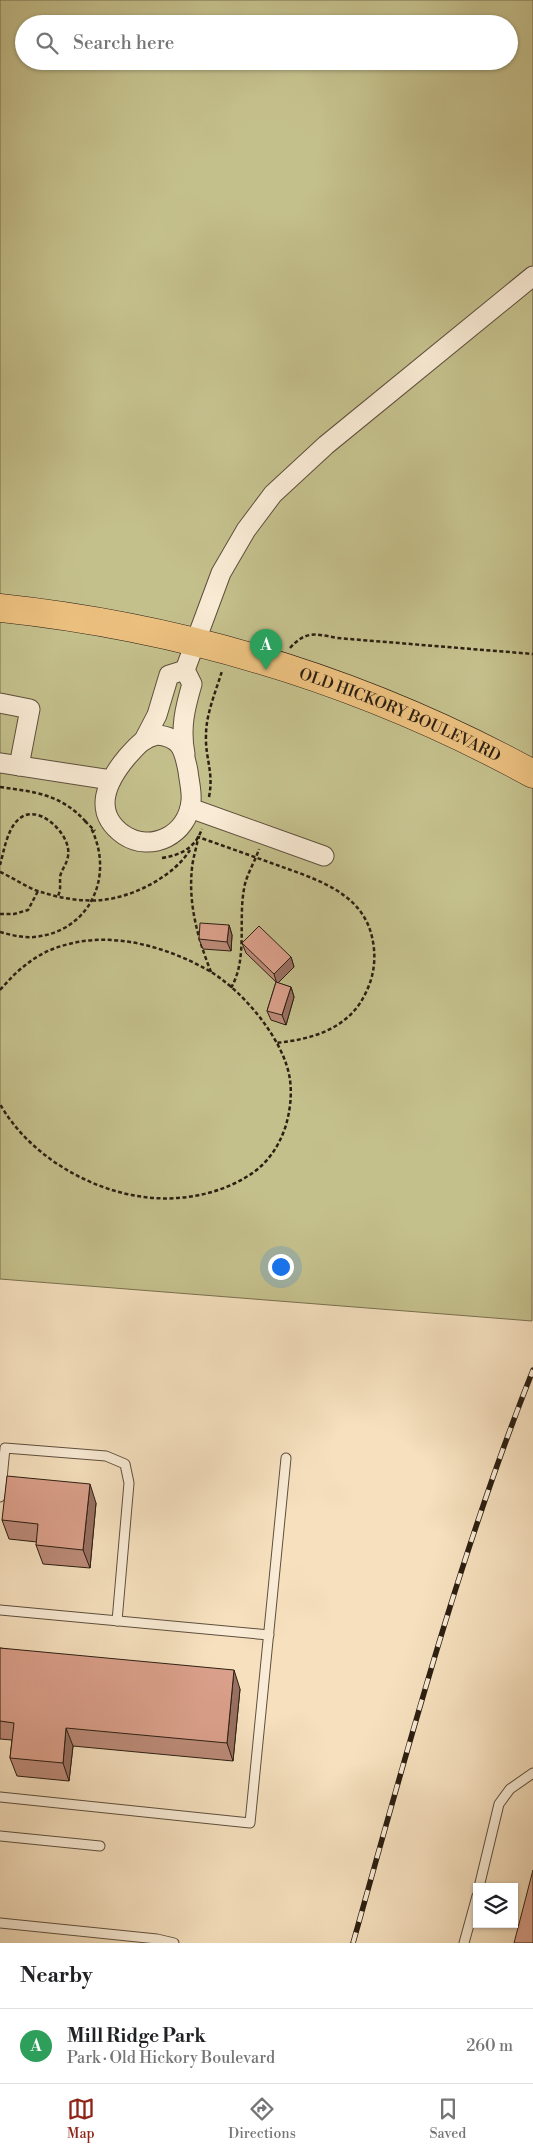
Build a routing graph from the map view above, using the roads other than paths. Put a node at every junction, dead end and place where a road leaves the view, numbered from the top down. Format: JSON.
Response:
{"nodes":[{"id":1,"x":533,"y":276,"type":"edge"},
{"id":2,"x":0,"y":608,"type":"edge"},
{"id":3,"x":194,"y":641,"type":"junction"},
{"id":4,"x":185,"y":670,"type":"junction"},
{"id":5,"x":0,"y":703,"type":"edge"},
{"id":6,"x":144,"y":740,"type":"junction"},
{"id":7,"x":184,"y":754,"type":"junction"},
{"id":8,"x":0,"y":763,"type":"edge"},
{"id":9,"x":19,"y":766,"type":"junction"},
{"id":10,"x":533,"y":774,"type":"edge"},
{"id":11,"x":110,"y":780,"type":"junction"},
{"id":12,"x":190,"y":808,"type":"junction"},
{"id":13,"x":324,"y":856,"type":"dead end"},
{"id":14,"x":286,"y":1458,"type":"dead end"},
{"id":15,"x":1,"y":1479,"type":"edge"},
{"id":16,"x":0,"y":1497,"type":"edge"},
{"id":17,"x":0,"y":1610,"type":"edge"},
{"id":18,"x":117,"y":1621,"type":"junction"},
{"id":19,"x":268,"y":1636,"type":"junction"},
{"id":20,"x":533,"y":1773,"type":"edge"},
{"id":21,"x":0,"y":1797,"type":"edge"},
{"id":22,"x":0,"y":1836,"type":"edge"},
{"id":23,"x":100,"y":1846,"type":"dead end"},
{"id":24,"x":480,"y":1883,"type":"edge"},
{"id":25,"x":473,"y":1910,"type":"edge"},
{"id":26,"x":0,"y":1923,"type":"edge"},
{"id":27,"x":120,"y":1940,"type":"edge"},
{"id":28,"x":174,"y":1943,"type":"edge"},
{"id":29,"x":464,"y":1943,"type":"edge"}],
"edges":[{"from":1,"to":3,"type":"street"},
{"from":2,"to":3,"type":"main road","name":"OLD HICKORY BOULEVARD"},
{"from":3,"to":4,"type":"street"},
{"from":3,"to":10,"type":"main road","name":"OLD HICKORY BOULEVARD"},
{"from":4,"to":6,"type":"street"},
{"from":4,"to":7,"type":"street"},
{"from":5,"to":9,"type":"street"},
{"from":6,"to":7,"type":"street"},
{"from":6,"to":11,"type":"street"},
{"from":7,"to":12,"type":"street"},
{"from":8,"to":9,"type":"street"},
{"from":9,"to":11,"type":"street"},
{"from":11,"to":12,"type":"street"},
{"from":12,"to":13,"type":"street"},
{"from":14,"to":19,"type":"lane"},
{"from":15,"to":16,"type":"lane"},
{"from":15,"to":18,"type":"lane"},
{"from":17,"to":18,"type":"lane"},
{"from":18,"to":19,"type":"lane"},
{"from":19,"to":21,"type":"lane"},
{"from":20,"to":24,"type":"lane"},
{"from":22,"to":23,"type":"lane"},
{"from":25,"to":29,"type":"lane"},
{"from":26,"to":27,"type":"lane"},
{"from":27,"to":28,"type":"lane"}]}
